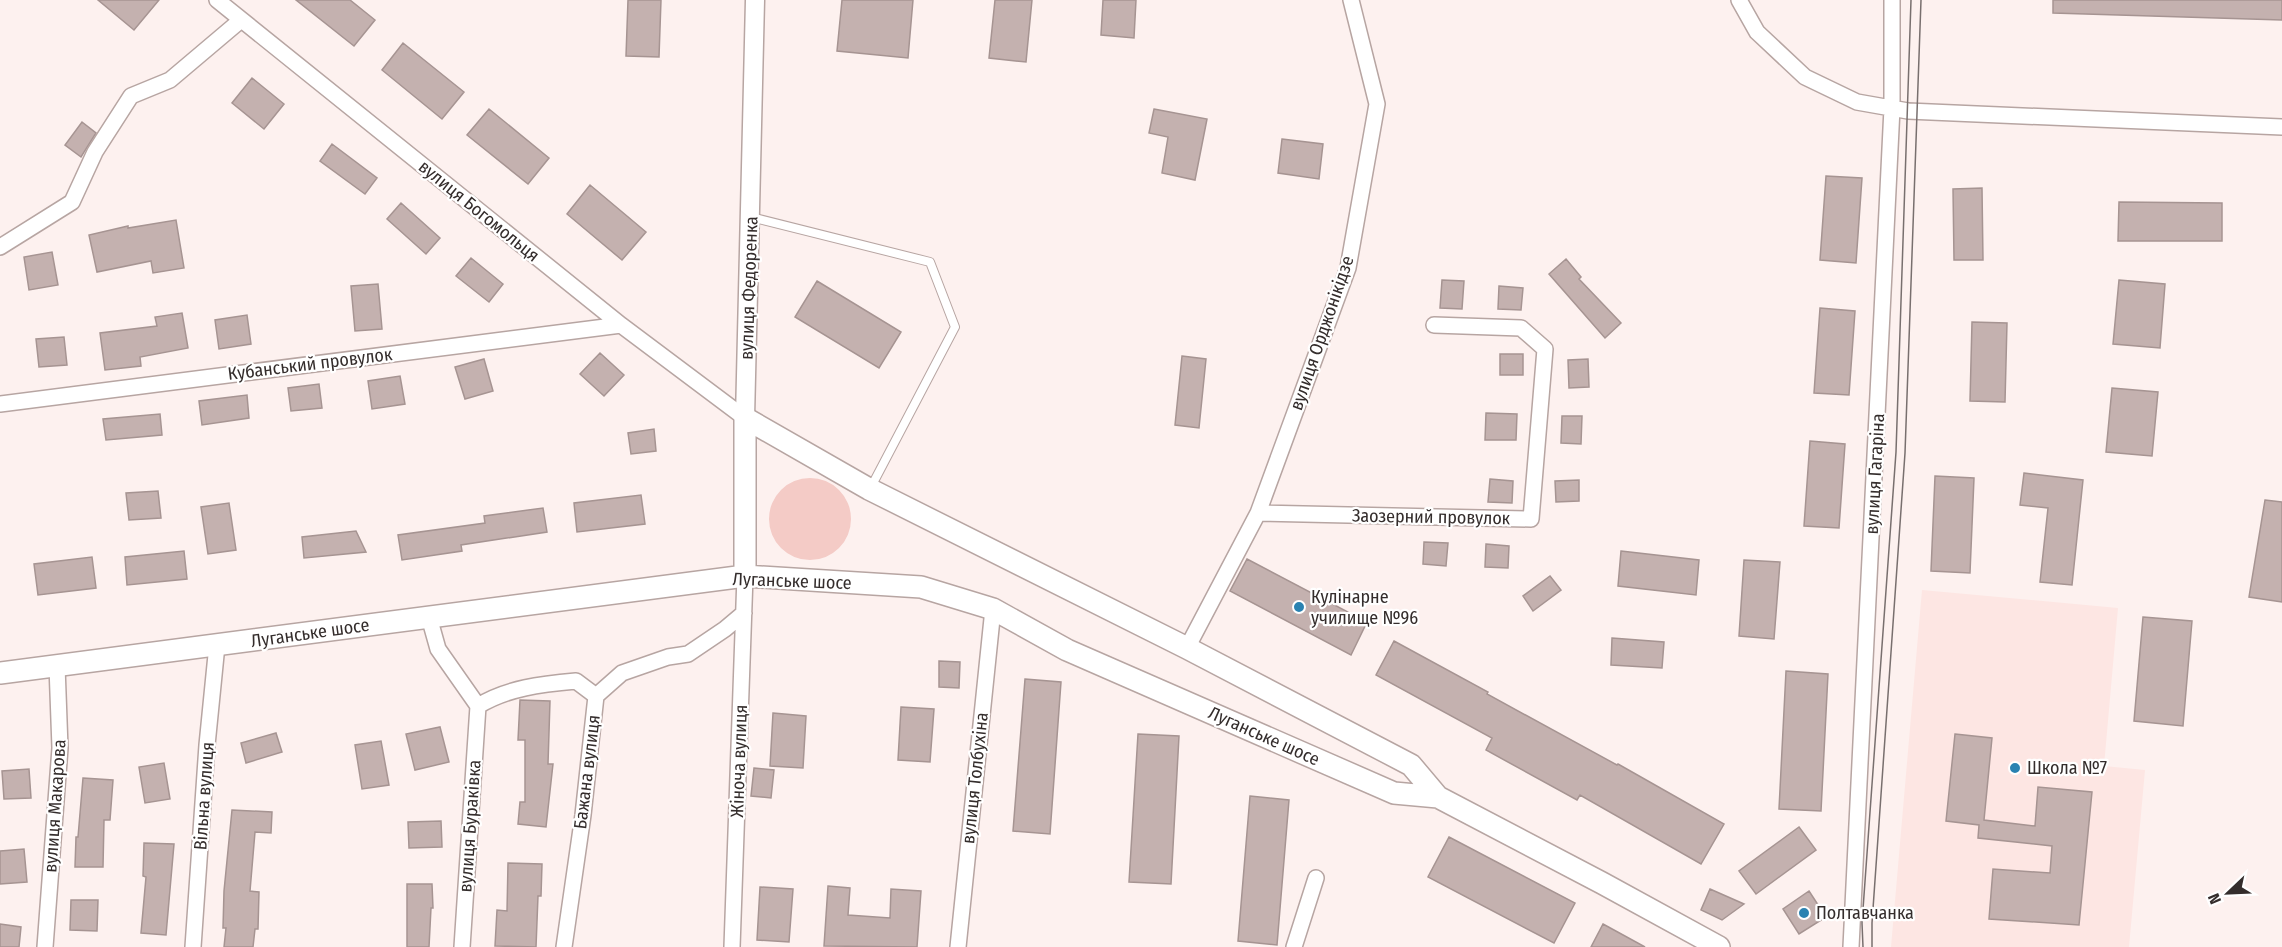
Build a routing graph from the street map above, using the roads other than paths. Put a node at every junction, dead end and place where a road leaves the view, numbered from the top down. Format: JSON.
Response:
{"nodes":[{"id":1,"x":218,"y":0,"type":"edge"},
{"id":2,"x":755,"y":0,"type":"edge"},
{"id":3,"x":1351,"y":0,"type":"edge"},
{"id":4,"x":1739,"y":0,"type":"edge"},
{"id":5,"x":1892,"y":0,"type":"edge"},
{"id":6,"x":241,"y":20,"type":"junction"},
{"id":7,"x":1892,"y":108,"type":"junction"},
{"id":8,"x":2282,"y":127,"type":"edge"},
{"id":9,"x":751,"y":217,"type":"junction"},
{"id":10,"x":0,"y":247,"type":"edge"},
{"id":11,"x":621,"y":325,"type":"junction"},
{"id":12,"x":1434,"y":325,"type":"dead end"},
{"id":13,"x":0,"y":404,"type":"edge"},
{"id":14,"x":745,"y":418,"type":"junction"},
{"id":15,"x":869,"y":489,"type":"junction"},
{"id":16,"x":1258,"y":513,"type":"junction"},
{"id":17,"x":745,"y":576,"type":"junction"},
{"id":18,"x":993,"y":609,"type":"junction"},
{"id":19,"x":744,"y":613,"type":"junction"},
{"id":20,"x":429,"y":617,"type":"junction"},
{"id":21,"x":217,"y":645,"type":"junction"},
{"id":22,"x":1187,"y":648,"type":"junction"},
{"id":23,"x":57,"y":666,"type":"junction"},
{"id":24,"x":0,"y":673,"type":"edge"},
{"id":25,"x":596,"y":696,"type":"junction"},
{"id":26,"x":478,"y":706,"type":"junction"},
{"id":27,"x":1438,"y":797,"type":"junction"},
{"id":28,"x":1316,"y":878,"type":"dead end"},
{"id":29,"x":45,"y":947,"type":"edge"},
{"id":30,"x":193,"y":947,"type":"edge"},
{"id":31,"x":462,"y":947,"type":"edge"},
{"id":32,"x":564,"y":947,"type":"edge"},
{"id":33,"x":732,"y":947,"type":"edge"},
{"id":34,"x":958,"y":947,"type":"edge"},
{"id":35,"x":1294,"y":947,"type":"edge"},
{"id":36,"x":1719,"y":947,"type":"edge"},
{"id":37,"x":1851,"y":947,"type":"edge"}],
"edges":[{"from":1,"to":6,"type":"street","name":"вулиця Богомольця"},
{"from":2,"to":9,"type":"street","name":"вулиця Федоренка"},
{"from":3,"to":16,"type":"street","name":"вулиця Орджонікідзе"},
{"from":4,"to":7,"type":"street"},
{"from":5,"to":7,"type":"street","name":"вулиця Гагаріна"},
{"from":6,"to":10,"type":"street"},
{"from":6,"to":11,"type":"street","name":"вулиця Богомольця"},
{"from":7,"to":8,"type":"street"},
{"from":7,"to":37,"type":"street","name":"вулиця Гагаріна"},
{"from":9,"to":14,"type":"street","name":"вулиця Федоренка"},
{"from":9,"to":15,"type":"lane"},
{"from":11,"to":13,"type":"street","name":"Кубанський провулок"},
{"from":11,"to":14,"type":"street","name":"вулиця Богомольця"},
{"from":12,"to":16,"type":"street","name":"Заозерний провулок"},
{"from":14,"to":15,"type":"main road","name":"Луганське шосе"},
{"from":14,"to":17,"type":"main road","name":"вулиця Федоренка"},
{"from":15,"to":22,"type":"main road","name":"Луганське шосе"},
{"from":16,"to":22,"type":"street","name":"вулиця Орджонікідзе"},
{"from":17,"to":18,"type":"main road","name":"Луганське шосе"},
{"from":17,"to":19,"type":"street","name":"Жіноча вулиця"},
{"from":17,"to":20,"type":"main road","name":"Луганське шосе"},
{"from":18,"to":27,"type":"main road","name":"Луганське шосе"},
{"from":18,"to":34,"type":"street","name":"вулиця Толбухіна"},
{"from":19,"to":25,"type":"street","name":"Бажана вулиця"},
{"from":19,"to":33,"type":"street","name":"Жіноча вулиця"},
{"from":20,"to":21,"type":"main road","name":"Луганське шосе"},
{"from":20,"to":26,"type":"street"},
{"from":21,"to":23,"type":"main road","name":"Луганське шосе"},
{"from":21,"to":30,"type":"street","name":"Вільна вулиця"},
{"from":22,"to":27,"type":"main road","name":"Луганське шосе"},
{"from":23,"to":24,"type":"main road","name":"Луганське шосе"},
{"from":23,"to":29,"type":"street","name":"вулиця Макарова"},
{"from":25,"to":26,"type":"street"},
{"from":25,"to":32,"type":"street","name":"Бажана вулиця"},
{"from":26,"to":31,"type":"street","name":"вулиця Бураківка"},
{"from":27,"to":36,"type":"main road","name":"Луганське шосе"},
{"from":28,"to":35,"type":"street"}]}
